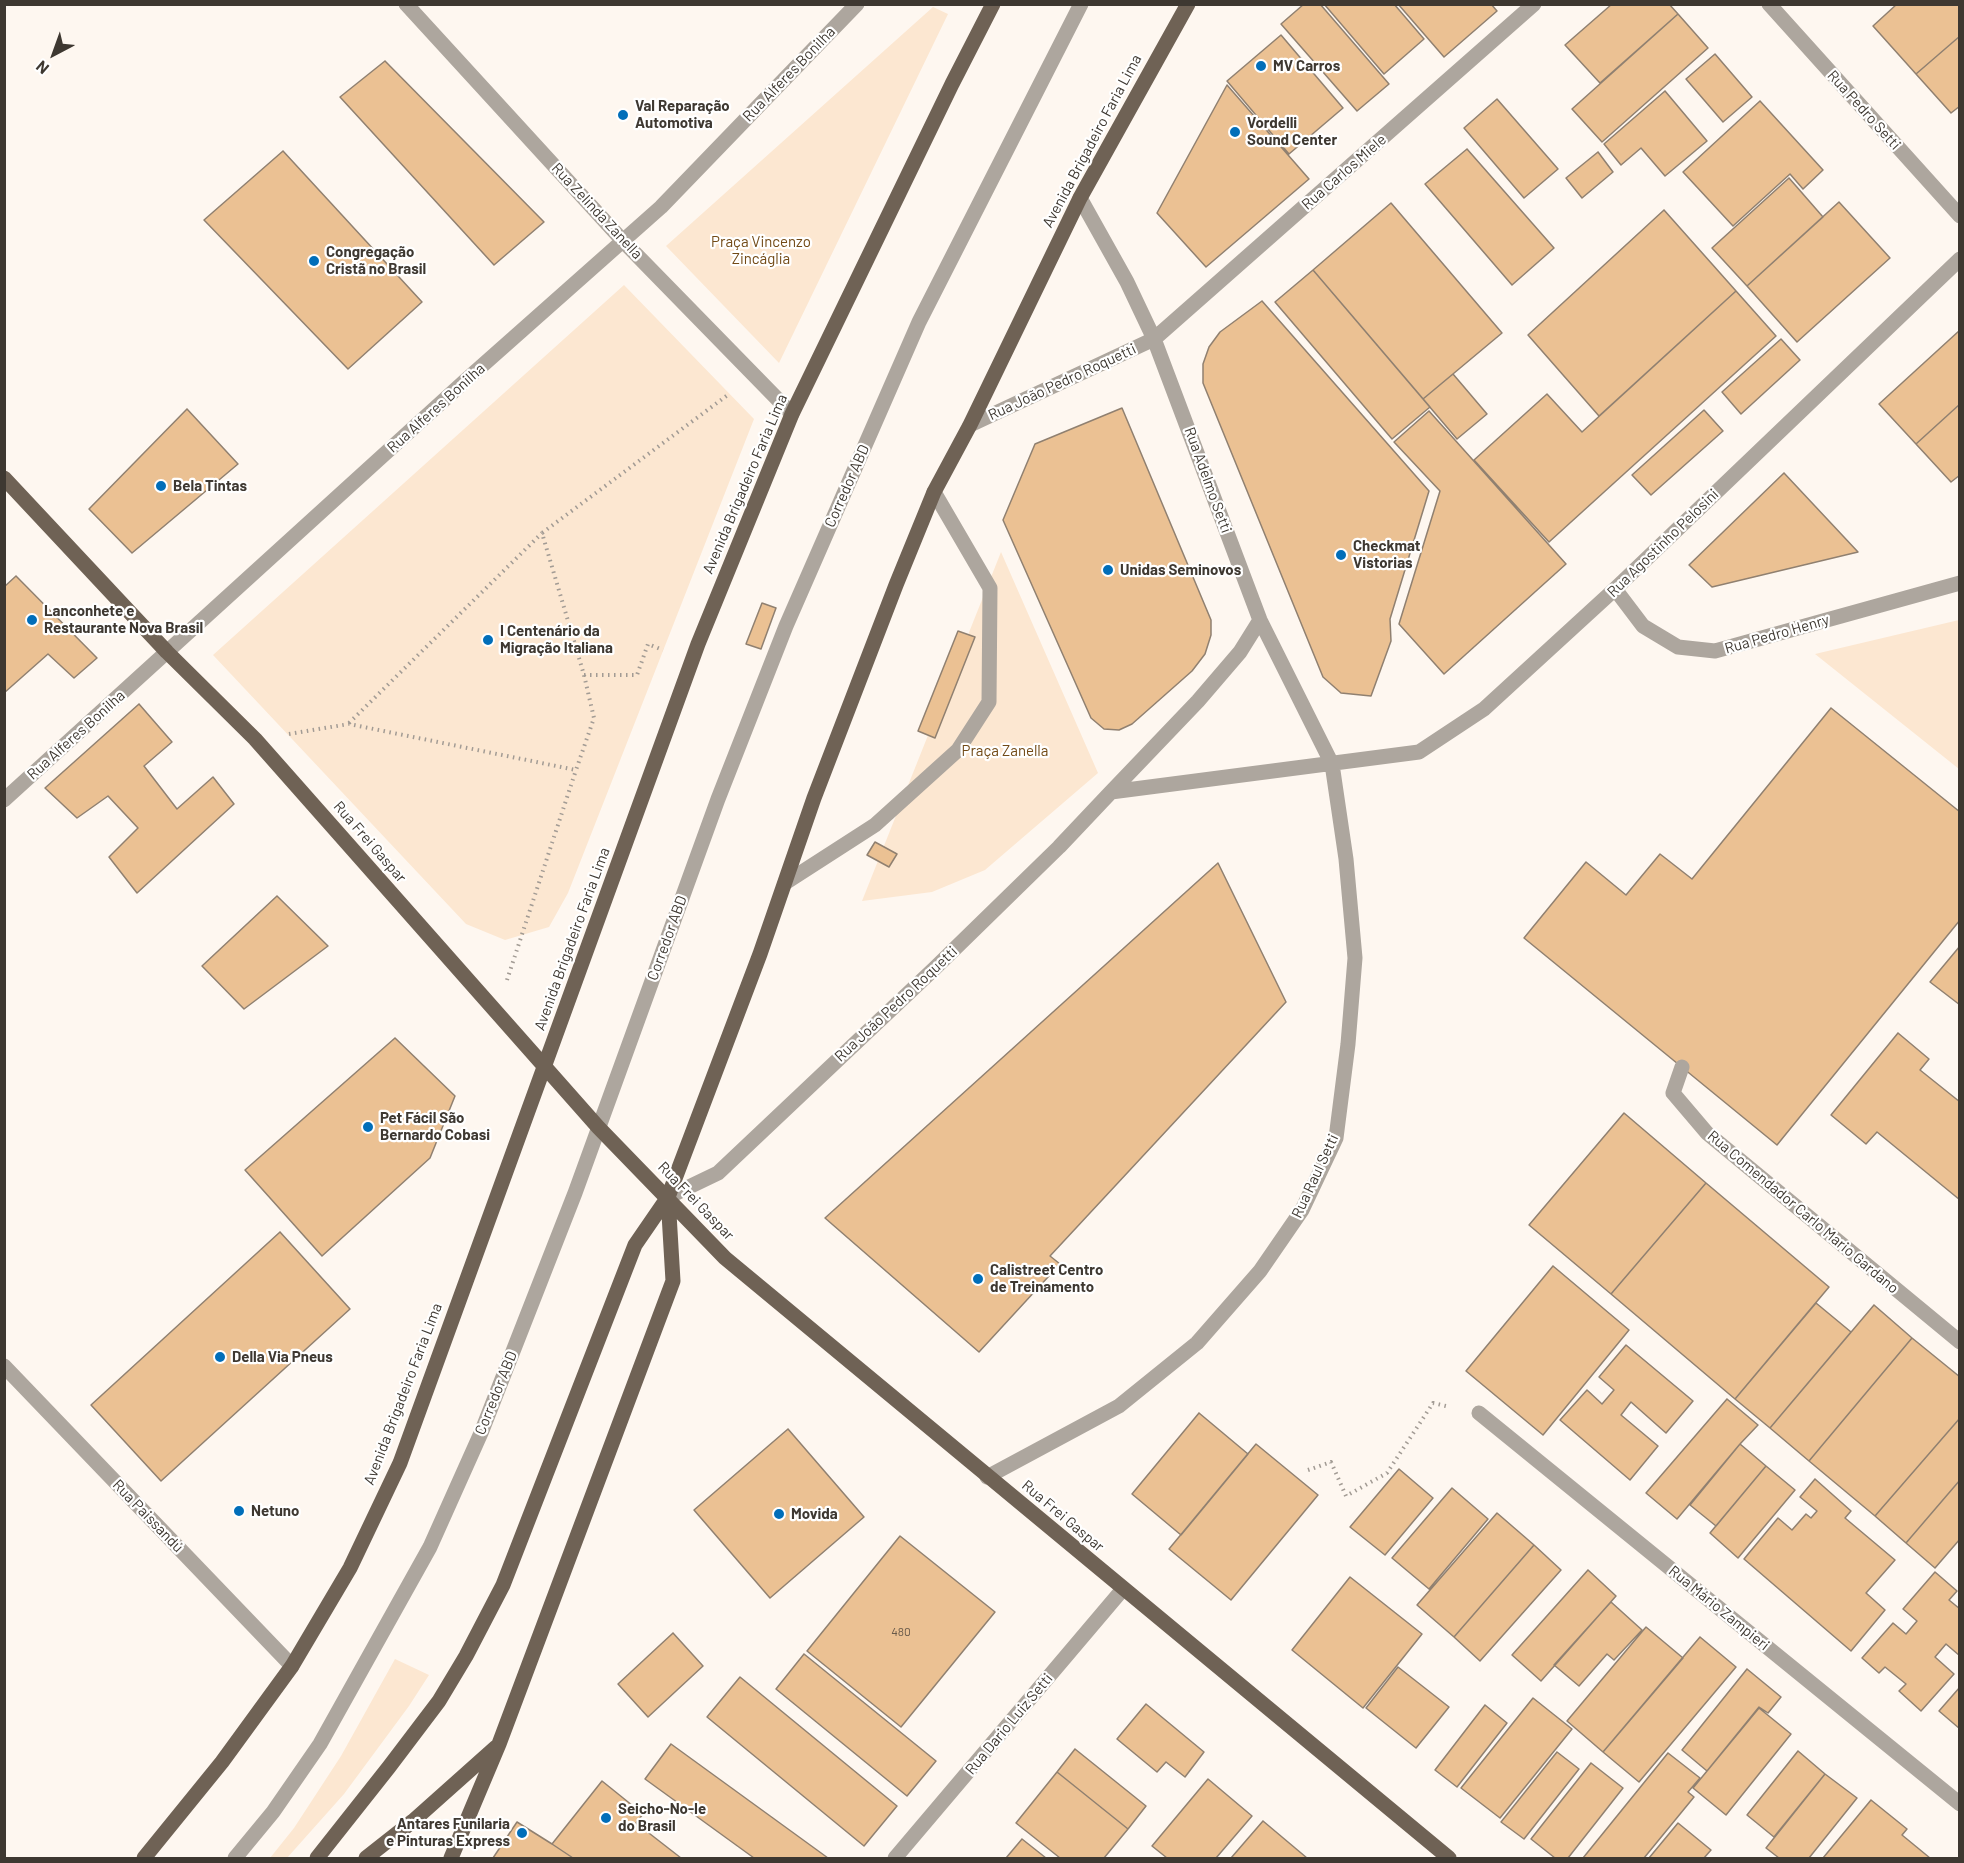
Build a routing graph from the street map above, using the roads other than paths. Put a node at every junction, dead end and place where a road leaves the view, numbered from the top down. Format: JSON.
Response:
{"nodes":[{"id":1,"x":406,"y":4,"type":"edge"},
{"id":2,"x":856,"y":4,"type":"edge"},
{"id":3,"x":993,"y":4,"type":"edge"},
{"id":4,"x":1082,"y":4,"type":"edge"},
{"id":5,"x":1188,"y":4,"type":"edge"},
{"id":6,"x":1534,"y":4,"type":"edge"},
{"id":7,"x":1769,"y":4,"type":"edge"},
{"id":8,"x":1080,"y":198,"type":"junction"},
{"id":9,"x":1959,"y":216,"type":"edge"},
{"id":10,"x":623,"y":241,"type":"junction"},
{"id":11,"x":1959,"y":259,"type":"edge"},
{"id":12,"x":1154,"y":339,"type":"junction"},
{"id":13,"x":792,"y":414,"type":"junction"},
{"id":14,"x":970,"y":425,"type":"junction"},
{"id":15,"x":4,"y":478,"type":"edge"},
{"id":16,"x":934,"y":492,"type":"junction"},
{"id":17,"x":1959,"y":583,"type":"edge"},
{"id":18,"x":1615,"y":590,"type":"junction"},
{"id":19,"x":1260,"y":620,"type":"junction"},
{"id":20,"x":167,"y":652,"type":"junction"},
{"id":21,"x":1332,"y":764,"type":"junction"},
{"id":22,"x":1111,"y":792,"type":"junction"},
{"id":23,"x":4,"y":800,"type":"edge"},
{"id":24,"x":785,"y":883,"type":"junction"},
{"id":25,"x":544,"y":1067,"type":"junction"},
{"id":26,"x":1682,"y":1067,"type":"dead end"},
{"id":27,"x":598,"y":1127,"type":"junction"},
{"id":28,"x":668,"y":1197,"type":"junction"},
{"id":29,"x":1959,"y":1342,"type":"edge"},
{"id":30,"x":4,"y":1366,"type":"edge"},
{"id":31,"x":1479,"y":1413,"type":"road end"},
{"id":32,"x":987,"y":1477,"type":"junction"},
{"id":33,"x":1123,"y":1589,"type":"junction"},
{"id":34,"x":292,"y":1666,"type":"junction"},
{"id":35,"x":499,"y":1744,"type":"junction"},
{"id":36,"x":1959,"y":1804,"type":"edge"},
{"id":37,"x":144,"y":1858,"type":"edge"},
{"id":38,"x":235,"y":1858,"type":"edge"},
{"id":39,"x":317,"y":1858,"type":"edge"},
{"id":40,"x":366,"y":1858,"type":"edge"},
{"id":41,"x":451,"y":1858,"type":"edge"},
{"id":42,"x":895,"y":1858,"type":"edge"},
{"id":43,"x":1449,"y":1858,"type":"edge"}],
"edges":[{"from":1,"to":10,"type":"street","name":"Rua Zelinda Zanella"},
{"from":2,"to":10,"type":"street","name":"Rua Alferes Bonilha"},
{"from":3,"to":13,"type":"main road","name":"Avenida Brigadeiro Faria Lima"},
{"from":4,"to":27,"type":"street","name":"Corredor ABD"},
{"from":5,"to":8,"type":"main road","name":"Avenida Brigadeiro Faria Lima"},
{"from":6,"to":12,"type":"street","name":"Rua Carlos Miele"},
{"from":7,"to":9,"type":"street","name":"Rua Pedro Setti"},
{"from":8,"to":12,"type":"street","name":"Rua Adelmo Setti"},
{"from":8,"to":14,"type":"main road","name":"Avenida Brigadeiro Faria Lima"},
{"from":10,"to":13,"type":"street","name":"Rua Zelinda Zanella"},
{"from":10,"to":20,"type":"street","name":"Rua Alferes Bonilha"},
{"from":11,"to":18,"type":"street","name":"Rua Agostinho Pelosini"},
{"from":12,"to":14,"type":"street","name":"Rua João Pedro Roquetti"},
{"from":12,"to":19,"type":"street","name":"Rua Adelmo Setti"},
{"from":13,"to":25,"type":"main road","name":"Avenida Brigadeiro Faria Lima"},
{"from":14,"to":16,"type":"main road","name":"Avenida Brigadeiro Faria Lima"},
{"from":15,"to":20,"type":"main road","name":"Rua Frei Gaspar"},
{"from":16,"to":24,"type":"main road","name":"Avenida Brigadeiro Faria Lima"},
{"from":16,"to":24,"type":"street"},
{"from":17,"to":18,"type":"street","name":"Rua Pedro Henry"},
{"from":18,"to":21,"type":"street","name":"Rua Agostinho Pelosini"},
{"from":19,"to":21,"type":"street","name":"Rua Adelmo Setti"},
{"from":19,"to":22,"type":"street","name":"Rua João Pedro Roquetti"},
{"from":20,"to":23,"type":"street","name":"Rua Alferes Bonilha"},
{"from":20,"to":25,"type":"main road","name":"Rua Frei Gaspar"},
{"from":21,"to":22,"type":"street"},
{"from":21,"to":32,"type":"street","name":"Rua Raul Setti"},
{"from":22,"to":28,"type":"street","name":"Rua João Pedro Roquetti"},
{"from":24,"to":28,"type":"main road","name":"Avenida Brigadeiro Faria Lima"},
{"from":25,"to":27,"type":"main road","name":"Rua Frei Gaspar"},
{"from":25,"to":34,"type":"main road","name":"Avenida Brigadeiro Faria Lima"},
{"from":26,"to":29,"type":"street","name":"Rua Comendador Carlo Mario Gardano"},
{"from":27,"to":28,"type":"main road","name":"Rua Frei Gaspar"},
{"from":27,"to":38,"type":"street","name":"Corredor ABD"},
{"from":28,"to":32,"type":"main road","name":"Rua Frei Gaspar"},
{"from":28,"to":35,"type":"main road","name":"Avenida Brigadeiro Faria Lima"},
{"from":28,"to":39,"type":"main road","name":"Avenida Brigadeiro Faria Lima"},
{"from":30,"to":34,"type":"street","name":"Rua Paissandú"},
{"from":31,"to":36,"type":"street","name":"Rua Mário Zampieri"},
{"from":32,"to":33,"type":"main road","name":"Rua Frei Gaspar"},
{"from":33,"to":42,"type":"street","name":"Rua Dario Luiz Setti"},
{"from":33,"to":43,"type":"main road","name":"Rua Frei Gaspar"},
{"from":34,"to":37,"type":"main road","name":"Avenida Brigadeiro Faria Lima"},
{"from":35,"to":40,"type":"main road"},
{"from":35,"to":41,"type":"main road","name":"Avenida Brigadeiro Faria Lima"}]}
